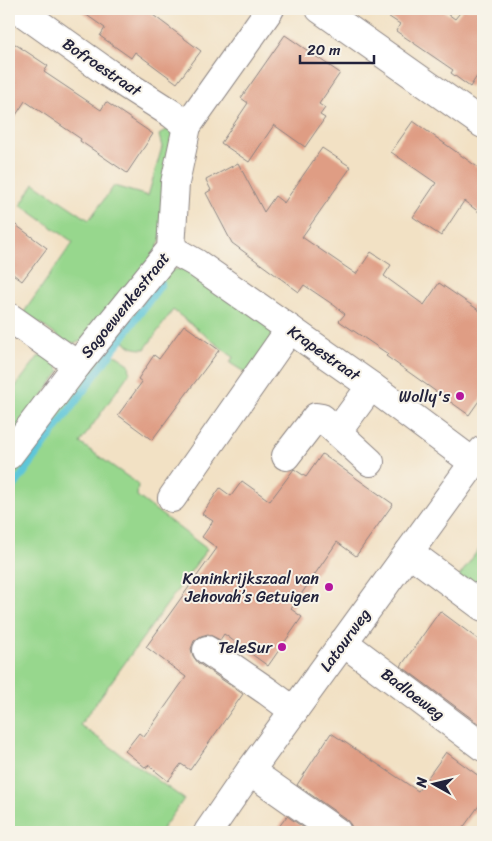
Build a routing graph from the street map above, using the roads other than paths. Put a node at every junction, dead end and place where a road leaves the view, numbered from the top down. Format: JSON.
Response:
{"nodes":[{"id":1,"x":18,"y":9,"type":"edge"},
{"id":2,"x":270,"y":9,"type":"edge"},
{"id":3,"x":320,"y":9,"type":"edge"},
{"id":4,"x":483,"y":124,"type":"edge"},
{"id":5,"x":187,"y":126,"type":"junction"},
{"id":6,"x":171,"y":248,"type":"junction"},
{"id":7,"x":9,"y":317,"type":"edge"},
{"id":8,"x":290,"y":329,"type":"junction"},
{"id":9,"x":77,"y":365,"type":"junction"},
{"id":10,"x":371,"y":386,"type":"junction"},
{"id":11,"x":338,"y":431,"type":"junction"},
{"id":12,"x":9,"y":455,"type":"edge"},
{"id":13,"x":286,"y":456,"type":"dead end"},
{"id":14,"x":479,"y":456,"type":"edge"},
{"id":15,"x":370,"y":462,"type":"dead end"},
{"id":16,"x":172,"y":498,"type":"dead end"},
{"id":17,"x":409,"y":552,"type":"junction"},
{"id":18,"x":483,"y":607,"type":"edge"},
{"id":19,"x":344,"y":642,"type":"junction"},
{"id":20,"x":207,"y":650,"type":"dead end"},
{"id":21,"x":294,"y":711,"type":"junction"},
{"id":22,"x":483,"y":747,"type":"edge"},
{"id":23,"x":250,"y":770,"type":"junction"},
{"id":24,"x":208,"y":832,"type":"edge"},
{"id":25,"x":337,"y":832,"type":"edge"}],
"edges":[{"from":1,"to":5,"type":"street","name":"Bofroestraat"},
{"from":2,"to":5,"type":"street","name":"Sagoewenkestraat"},
{"from":3,"to":4,"type":"street"},
{"from":5,"to":6,"type":"street","name":"Sagoewenkestraat"},
{"from":6,"to":8,"type":"street","name":"Krapestraat"},
{"from":6,"to":9,"type":"street","name":"Sagoewenkestraat"},
{"from":7,"to":9,"type":"street"},
{"from":8,"to":10,"type":"street","name":"Krapestraat"},
{"from":8,"to":16,"type":"street"},
{"from":9,"to":12,"type":"street","name":"Sagoewenkestraat"},
{"from":10,"to":11,"type":"street"},
{"from":10,"to":14,"type":"street","name":"Krapestraat"},
{"from":11,"to":13,"type":"street"},
{"from":11,"to":15,"type":"street"},
{"from":14,"to":17,"type":"street","name":"Latourweg"},
{"from":17,"to":18,"type":"street"},
{"from":17,"to":19,"type":"street","name":"Latourweg"},
{"from":19,"to":21,"type":"street","name":"Latourweg"},
{"from":19,"to":22,"type":"street","name":"Badloeweg"},
{"from":20,"to":21,"type":"street"},
{"from":21,"to":23,"type":"street","name":"Latourweg"},
{"from":23,"to":24,"type":"street","name":"Latourweg"},
{"from":23,"to":25,"type":"street"}]}
